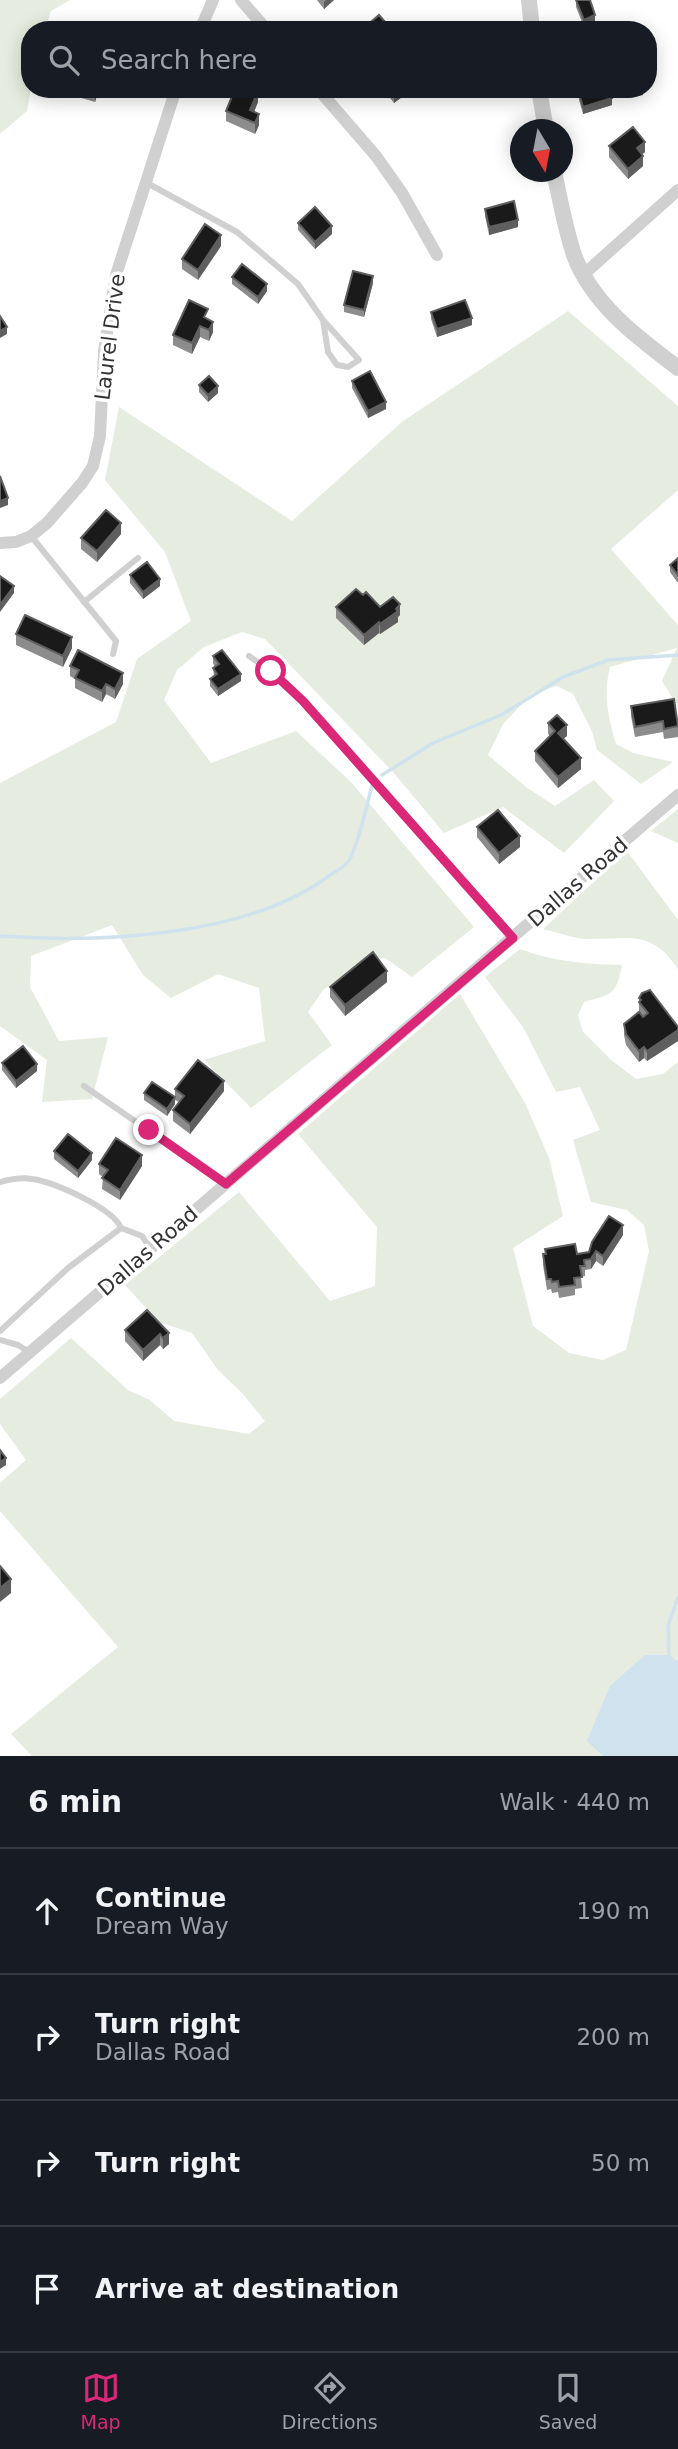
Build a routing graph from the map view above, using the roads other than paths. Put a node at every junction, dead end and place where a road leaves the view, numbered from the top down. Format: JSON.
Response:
{"nodes":[{"id":1,"x":213,"y":0,"type":"edge"},
{"id":2,"x":241,"y":0,"type":"edge"},
{"id":3,"x":529,"y":0,"type":"edge"},
{"id":4,"x":204,"y":21,"type":"edge"},
{"id":5,"x":259,"y":21,"type":"edge"},
{"id":6,"x":531,"y":21,"type":"edge"},
{"id":7,"x":173,"y":98,"type":"edge"},
{"id":8,"x":326,"y":98,"type":"edge"},
{"id":9,"x":541,"y":98,"type":"edge"},
{"id":10,"x":544,"y":119,"type":"edge"},
{"id":11,"x":556,"y":182,"type":"edge"},
{"id":12,"x":147,"y":183,"type":"junction"},
{"id":13,"x":678,"y":190,"type":"edge"},
{"id":14,"x":437,"y":255,"type":"dead end"},
{"id":15,"x":583,"y":275,"type":"junction"},
{"id":16,"x":323,"y":320,"type":"junction"},
{"id":17,"x":678,"y":368,"type":"edge"},
{"id":18,"x":31,"y":536,"type":"junction"},
{"id":19,"x":0,"y":544,"type":"edge"},
{"id":20,"x":138,"y":558,"type":"dead end"},
{"id":21,"x":84,"y":602,"type":"junction"},
{"id":22,"x":113,"y":654,"type":"dead end"},
{"id":23,"x":249,"y":656,"type":"dead end"},
{"id":24,"x":678,"y":795,"type":"edge"},
{"id":25,"x":513,"y":938,"type":"junction"},
{"id":26,"x":84,"y":1086,"type":"dead end"},
{"id":27,"x":0,"y":1182,"type":"edge"},
{"id":28,"x":226,"y":1184,"type":"junction"},
{"id":29,"x":121,"y":1228,"type":"junction"},
{"id":30,"x":150,"y":1249,"type":"junction"},
{"id":31,"x":0,"y":1331,"type":"edge"},
{"id":32,"x":0,"y":1340,"type":"edge"},
{"id":33,"x":29,"y":1352,"type":"junction"},
{"id":34,"x":0,"y":1378,"type":"edge"}],
"edges":[{"from":1,"to":4,"type":"street"},
{"from":2,"to":5,"type":"street"},
{"from":3,"to":6,"type":"street"},
{"from":7,"to":12,"type":"street","name":"Laurel Drive"},
{"from":8,"to":14,"type":"street"},
{"from":9,"to":10,"type":"street"},
{"from":11,"to":15,"type":"street"},
{"from":12,"to":16,"type":"lane"},
{"from":12,"to":18,"type":"street","name":"Laurel Drive"},
{"from":13,"to":15,"type":"street"},
{"from":15,"to":17,"type":"street"},
{"from":16,"to":16,"type":"lane"},
{"from":18,"to":19,"type":"street","name":"Laurel Drive"},
{"from":18,"to":21,"type":"lane"},
{"from":20,"to":21,"type":"lane"},
{"from":21,"to":22,"type":"lane"},
{"from":23,"to":25,"type":"lane"},
{"from":24,"to":25,"type":"street","name":"Dallas Road"},
{"from":25,"to":28,"type":"street","name":"Dallas Road"},
{"from":26,"to":28,"type":"lane"},
{"from":27,"to":29,"type":"lane"},
{"from":28,"to":30,"type":"street","name":"Dallas Road"},
{"from":29,"to":30,"type":"lane"},
{"from":29,"to":31,"type":"lane"},
{"from":30,"to":33,"type":"street","name":"Dallas Road"},
{"from":32,"to":33,"type":"lane"},
{"from":33,"to":34,"type":"street","name":"Dallas Road"}]}
